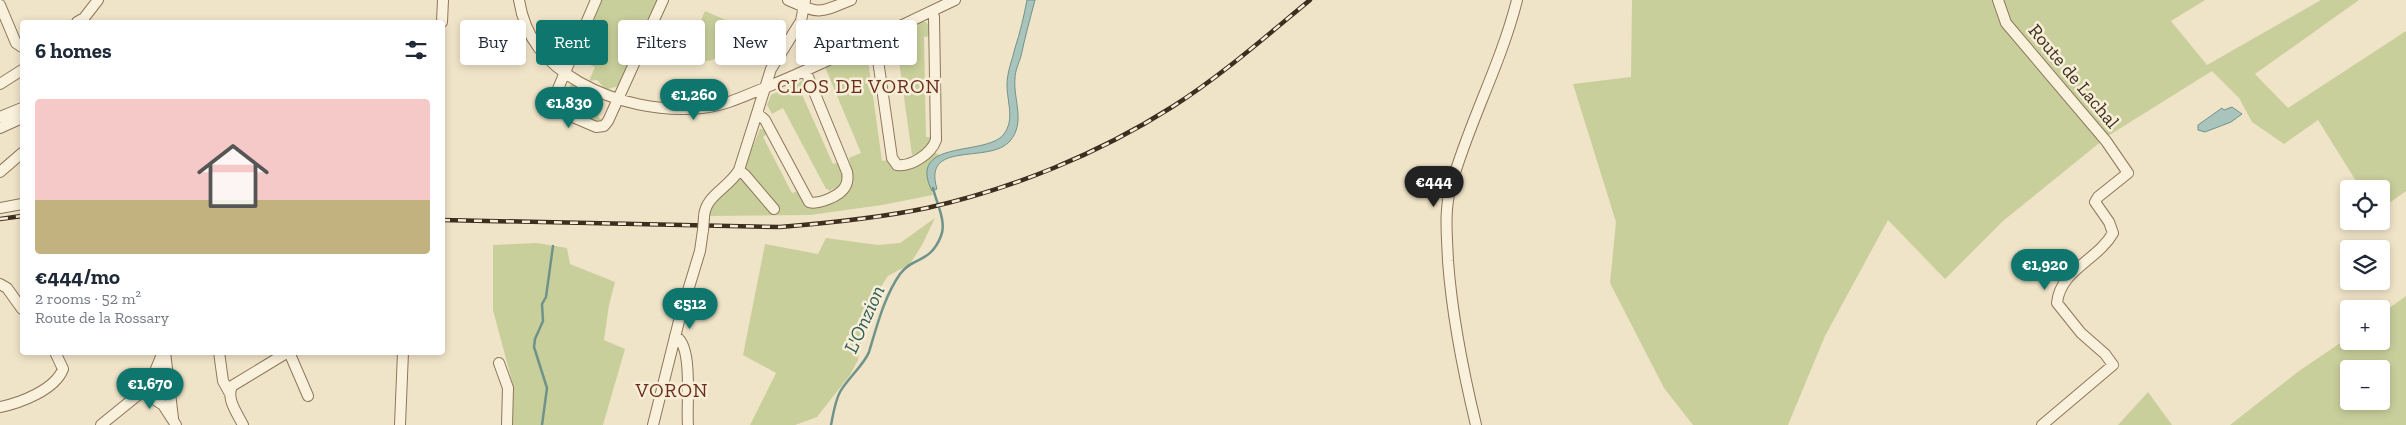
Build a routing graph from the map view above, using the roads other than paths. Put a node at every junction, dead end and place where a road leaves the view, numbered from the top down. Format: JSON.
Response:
{"nodes":[{"id":1,"x":98,"y":0,"type":"edge"},
{"id":2,"x":443,"y":0,"type":"edge"},
{"id":3,"x":519,"y":0,"type":"edge"},
{"id":4,"x":596,"y":0,"type":"edge"},
{"id":5,"x":663,"y":0,"type":"edge"},
{"id":6,"x":788,"y":0,"type":"edge"},
{"id":7,"x":851,"y":0,"type":"edge"},
{"id":8,"x":956,"y":0,"type":"edge"},
{"id":9,"x":1516,"y":0,"type":"edge"},
{"id":10,"x":1998,"y":0,"type":"edge"},
{"id":11,"x":805,"y":4,"type":"edge"},
{"id":12,"x":0,"y":5,"type":"edge"},
{"id":13,"x":932,"y":11,"type":"junction"},
{"id":14,"x":80,"y":20,"type":"edge"},
{"id":15,"x":442,"y":20,"type":"edge"},
{"id":16,"x":914,"y":20,"type":"edge"},
{"id":17,"x":20,"y":46,"type":"edge"},
{"id":18,"x":821,"y":65,"type":"edge"},
{"id":19,"x":879,"y":65,"type":"edge"},
{"id":20,"x":20,"y":71,"type":"edge"},
{"id":21,"x":806,"y":72,"type":"junction"},
{"id":22,"x":564,"y":73,"type":"junction"},
{"id":23,"x":0,"y":84,"type":"edge"},
{"id":24,"x":765,"y":88,"type":"junction"},
{"id":25,"x":618,"y":100,"type":"junction"},
{"id":26,"x":20,"y":109,"type":"edge"},
{"id":27,"x":757,"y":113,"type":"junction"},
{"id":28,"x":0,"y":117,"type":"edge"},
{"id":29,"x":20,"y":119,"type":"edge"},
{"id":30,"x":0,"y":128,"type":"edge"},
{"id":31,"x":20,"y":155,"type":"edge"},
{"id":32,"x":739,"y":170,"type":"junction"},
{"id":33,"x":0,"y":172,"type":"edge"},
{"id":34,"x":20,"y":204,"type":"edge"},
{"id":35,"x":0,"y":208,"type":"edge"},
{"id":36,"x":774,"y":209,"type":"dead end"},
{"id":37,"x":0,"y":284,"type":"edge"},
{"id":38,"x":20,"y":306,"type":"edge"},
{"id":39,"x":675,"y":336,"type":"junction"},
{"id":40,"x":56,"y":355,"type":"edge"},
{"id":41,"x":163,"y":355,"type":"edge"},
{"id":42,"x":164,"y":355,"type":"edge"},
{"id":43,"x":219,"y":355,"type":"edge"},
{"id":44,"x":284,"y":355,"type":"edge"},
{"id":45,"x":290,"y":355,"type":"edge"},
{"id":46,"x":403,"y":355,"type":"edge"},
{"id":47,"x":499,"y":363,"type":"dead end"},
{"id":48,"x":145,"y":390,"type":"junction"},
{"id":49,"x":229,"y":392,"type":"junction"},
{"id":50,"x":169,"y":394,"type":"junction"},
{"id":51,"x":308,"y":396,"type":"dead end"},
{"id":52,"x":0,"y":407,"type":"edge"},
{"id":53,"x":174,"y":422,"type":"edge"},
{"id":54,"x":101,"y":425,"type":"edge"},
{"id":55,"x":242,"y":425,"type":"edge"},
{"id":56,"x":400,"y":425,"type":"edge"},
{"id":57,"x":507,"y":425,"type":"edge"},
{"id":58,"x":652,"y":425,"type":"edge"},
{"id":59,"x":688,"y":425,"type":"edge"},
{"id":60,"x":1476,"y":425,"type":"edge"},
{"id":61,"x":2042,"y":425,"type":"edge"}],
"edges":[{"from":1,"to":14,"type":"street"},
{"from":2,"to":15,"type":"street"},
{"from":3,"to":22,"type":"street"},
{"from":4,"to":22,"type":"street"},
{"from":5,"to":25,"type":"street"},
{"from":6,"to":11,"type":"street"},
{"from":7,"to":11,"type":"street"},
{"from":8,"to":13,"type":"street"},
{"from":9,"to":60,"type":"street"},
{"from":10,"to":61,"type":"street","name":"Route de Lachal"},
{"from":11,"to":24,"type":"street"},
{"from":12,"to":17,"type":"street"},
{"from":13,"to":16,"type":"street"},
{"from":13,"to":19,"type":"street"},
{"from":18,"to":21,"type":"street"},
{"from":20,"to":23,"type":"street"},
{"from":21,"to":24,"type":"street"},
{"from":21,"to":27,"type":"street"},
{"from":22,"to":25,"type":"street"},
{"from":22,"to":25,"type":"street"},
{"from":24,"to":25,"type":"street"},
{"from":24,"to":27,"type":"street"},
{"from":26,"to":28,"type":"street"},
{"from":27,"to":32,"type":"street"},
{"from":29,"to":30,"type":"street"},
{"from":31,"to":33,"type":"street"},
{"from":32,"to":36,"type":"street"},
{"from":32,"to":39,"type":"street","bridge":true},
{"from":34,"to":35,"type":"street"},
{"from":37,"to":38,"type":"street"},
{"from":39,"to":58,"type":"street"},
{"from":39,"to":59,"type":"street"},
{"from":40,"to":52,"type":"street"},
{"from":41,"to":48,"type":"street"},
{"from":42,"to":50,"type":"street"},
{"from":43,"to":49,"type":"street"},
{"from":44,"to":49,"type":"street"},
{"from":45,"to":51,"type":"street"},
{"from":46,"to":56,"type":"street"},
{"from":47,"to":57,"type":"street"},
{"from":48,"to":50,"type":"street"},
{"from":48,"to":53,"type":"street"},
{"from":48,"to":54,"type":"street"},
{"from":49,"to":55,"type":"street"},
{"from":50,"to":53,"type":"street"}]}
